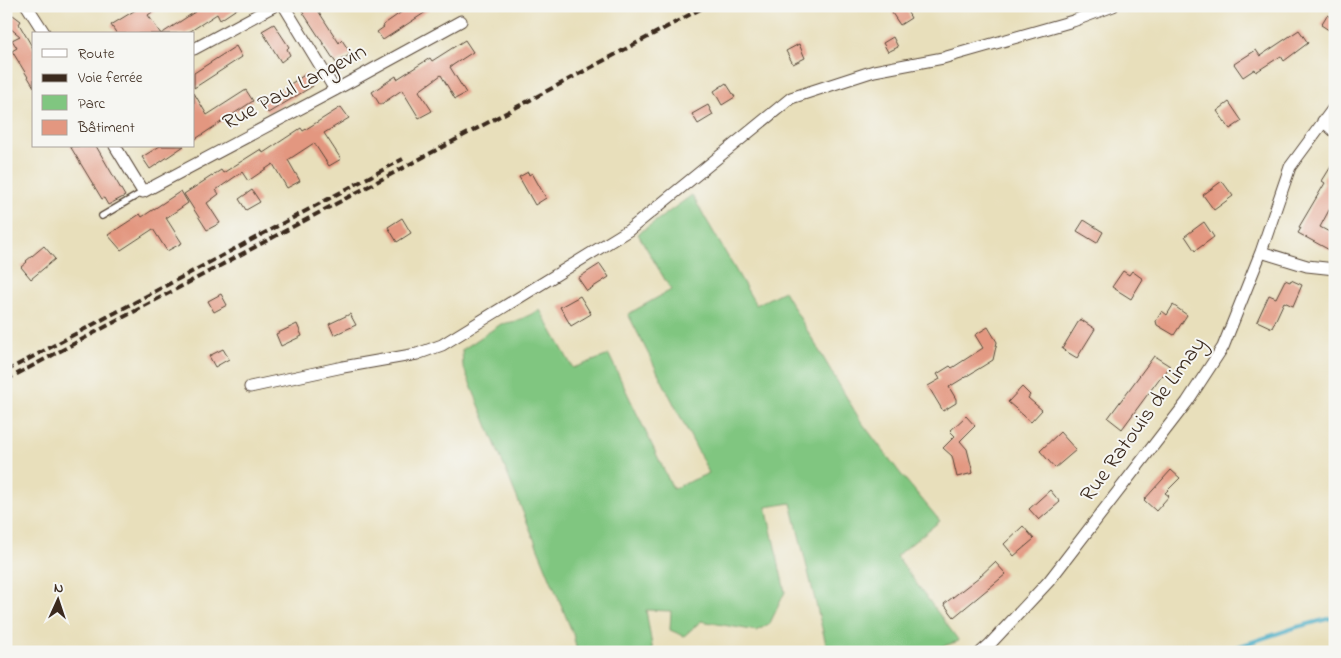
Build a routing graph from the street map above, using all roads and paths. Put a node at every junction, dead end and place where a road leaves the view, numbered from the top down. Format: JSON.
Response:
{"nodes":[{"id":1,"x":27,"y":6,"type":"edge"},
{"id":2,"x":274,"y":6,"type":"edge"},
{"id":3,"x":284,"y":6,"type":"edge"},
{"id":4,"x":1113,"y":6,"type":"edge"},
{"id":5,"x":461,"y":21,"type":"dead end"},
{"id":6,"x":44,"y":32,"type":"edge"},
{"id":7,"x":195,"y":48,"type":"edge"},
{"id":8,"x":336,"y":90,"type":"junction"},
{"id":9,"x":1335,"y":106,"type":"edge"},
{"id":10,"x":1322,"y":121,"type":"junction"},
{"id":11,"x":1335,"y":132,"type":"edge"},
{"id":12,"x":116,"y":148,"type":"edge"},
{"id":13,"x":142,"y":192,"type":"junction"},
{"id":14,"x":102,"y":216,"type":"dead end"},
{"id":15,"x":1262,"y":252,"type":"junction"},
{"id":16,"x":1335,"y":269,"type":"edge"},
{"id":17,"x":250,"y":387,"type":"dead end"},
{"id":18,"x":981,"y":652,"type":"edge"}],
"edges":[{"from":1,"to":6,"type":"street"},
{"from":2,"to":7,"type":"street"},
{"from":3,"to":8,"type":"street"},
{"from":4,"to":17,"type":"street"},
{"from":5,"to":8,"type":"street","name":"Rue Paul Langevin"},
{"from":8,"to":13,"type":"street","name":"Rue Paul Langevin"},
{"from":9,"to":10,"type":"street","name":"Rue Ratouis de Limay"},
{"from":10,"to":11,"type":"street"},
{"from":10,"to":15,"type":"street","name":"Rue Ratouis de Limay"},
{"from":12,"to":13,"type":"street"},
{"from":13,"to":14,"type":"lane"},
{"from":15,"to":16,"type":"street"},
{"from":15,"to":18,"type":"street","name":"Rue Ratouis de Limay"}]}
